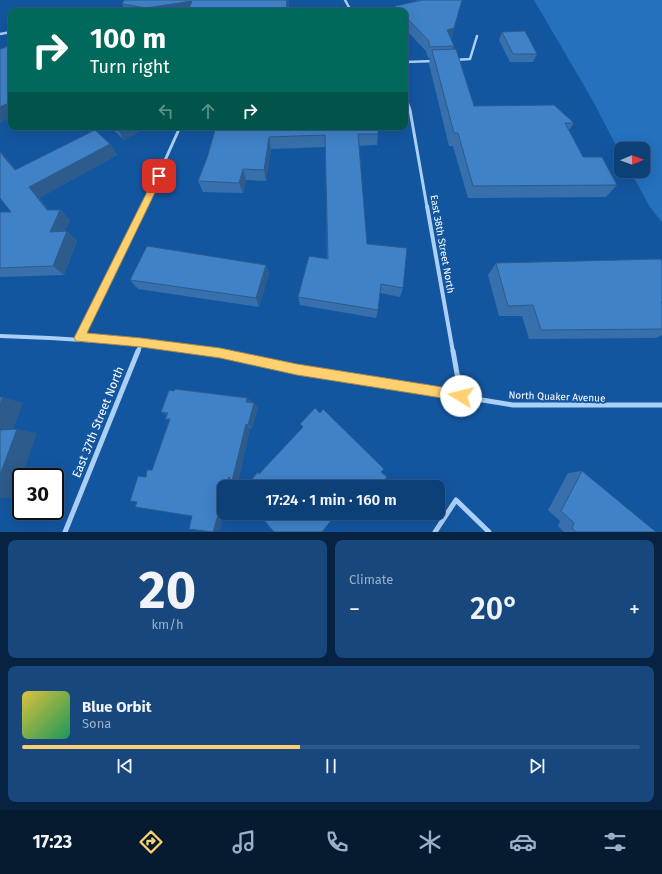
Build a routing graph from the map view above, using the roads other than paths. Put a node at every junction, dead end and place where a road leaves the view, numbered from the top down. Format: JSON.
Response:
{"nodes":[{"id":1,"x":477,"y":36,"type":"dead end"},
{"id":2,"x":441,"y":60,"type":"edge"},
{"id":3,"x":448,"y":60,"type":"edge"},
{"id":4,"x":408,"y":62,"type":"edge"},
{"id":5,"x":408,"y":104,"type":"edge"},
{"id":6,"x":179,"y":130,"type":"edge"},
{"id":7,"x":0,"y":336,"type":"edge"},
{"id":8,"x":79,"y":338,"type":"junction"},
{"id":9,"x":141,"y":342,"type":"junction"},
{"id":10,"x":461,"y":396,"type":"junction"},
{"id":11,"x":662,"y":405,"type":"edge"},
{"id":12,"x":65,"y":532,"type":"edge"},
{"id":13,"x":435,"y":532,"type":"edge"},
{"id":14,"x":489,"y":532,"type":"edge"}],
"edges":[{"from":1,"to":3,"type":"street"},
{"from":2,"to":4,"type":"street"},
{"from":5,"to":10,"type":"street","name":"East 38th Street North"},
{"from":6,"to":8,"type":"street"},
{"from":7,"to":8,"type":"street","name":"North Quaker Avenue"},
{"from":8,"to":9,"type":"street","name":"North Quaker Avenue"},
{"from":9,"to":10,"type":"street","name":"North Quaker Avenue"},
{"from":9,"to":12,"type":"street","name":"East 37th Street North"},
{"from":10,"to":11,"type":"street","name":"North Quaker Avenue"},
{"from":13,"to":14,"type":"street"}]}
